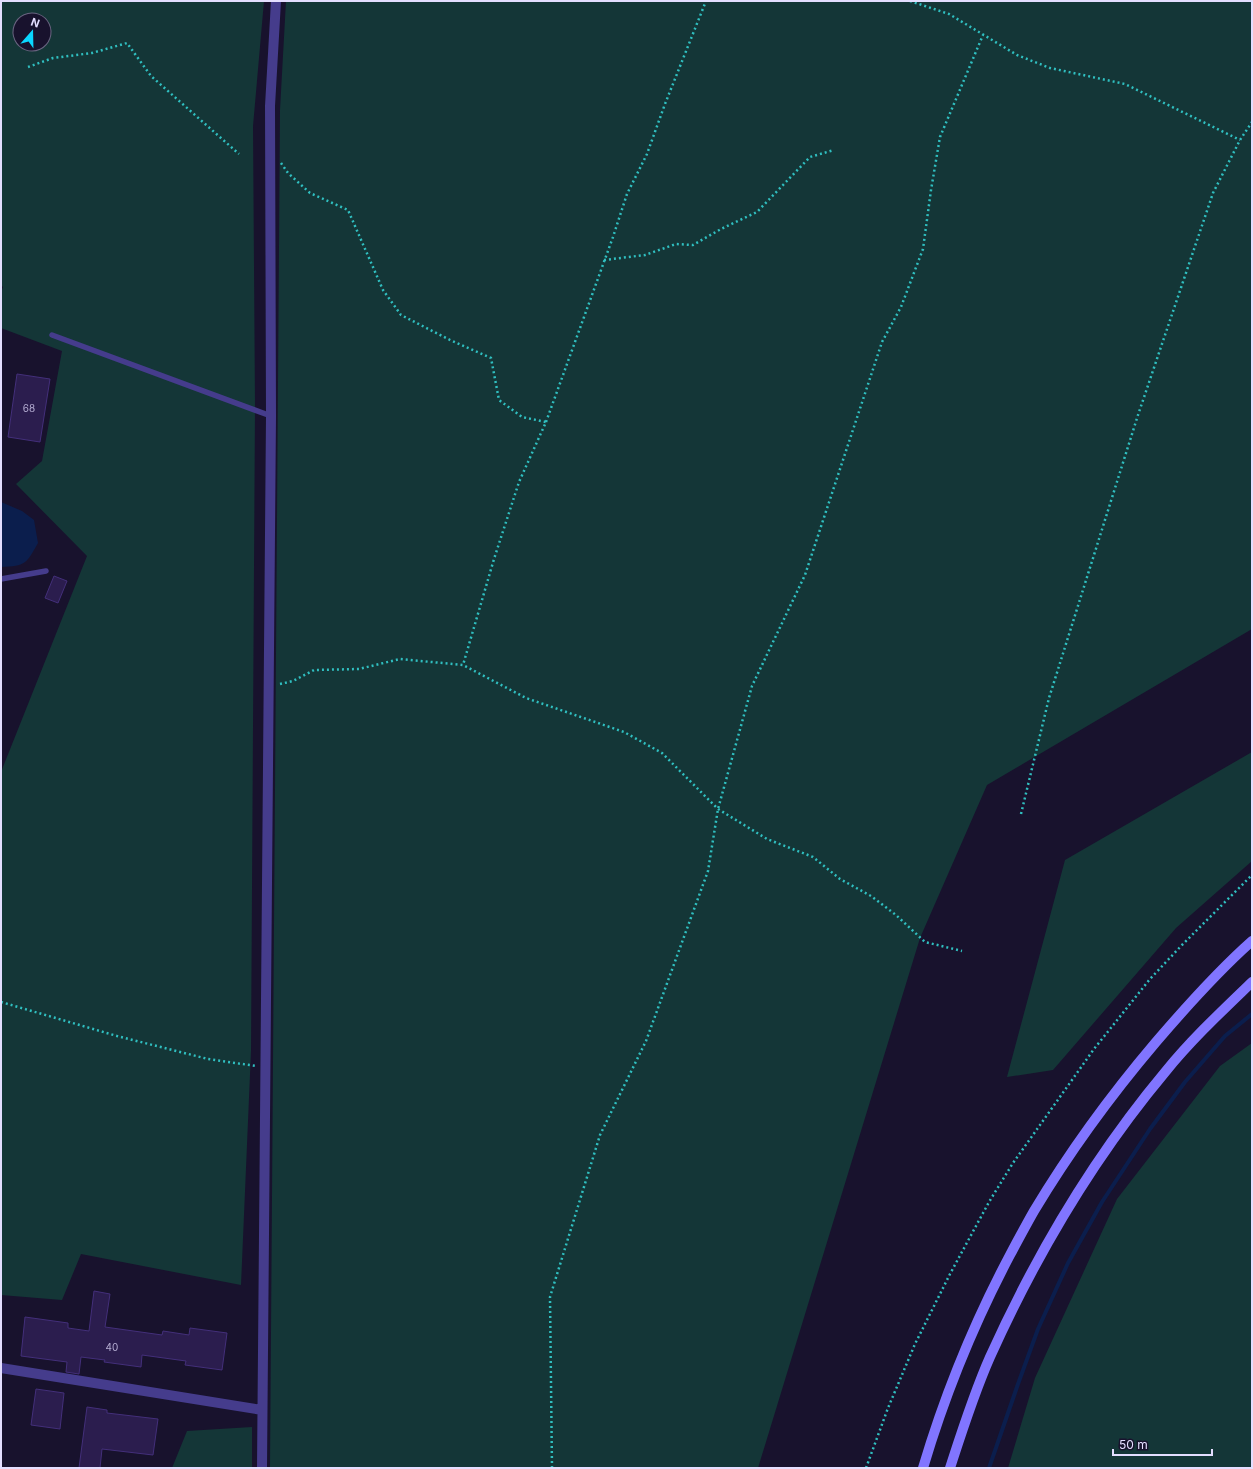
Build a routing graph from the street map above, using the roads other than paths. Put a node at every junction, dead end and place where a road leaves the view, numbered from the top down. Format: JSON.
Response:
{"nodes":[{"id":1,"x":276,"y":1,"type":"edge"},
{"id":2,"x":52,"y":335,"type":"dead end"},
{"id":3,"x":271,"y":416,"type":"junction"},
{"id":4,"x":46,"y":571,"type":"dead end"},
{"id":5,"x":1,"y":579,"type":"edge"},
{"id":6,"x":1252,"y":941,"type":"edge"},
{"id":7,"x":1252,"y":982,"type":"edge"},
{"id":8,"x":1,"y":1368,"type":"edge"},
{"id":9,"x":262,"y":1410,"type":"junction"},
{"id":10,"x":262,"y":1468,"type":"edge"},
{"id":11,"x":922,"y":1468,"type":"edge"},
{"id":12,"x":950,"y":1468,"type":"edge"}],
"edges":[{"from":1,"to":3,"type":"street"},
{"from":2,"to":3,"type":"lane"},
{"from":3,"to":9,"type":"street"},
{"from":4,"to":5,"type":"lane"},
{"from":6,"to":11,"type":"street"},
{"from":7,"to":12,"type":"street"},
{"from":8,"to":9,"type":"street"},
{"from":9,"to":10,"type":"street"}]}
